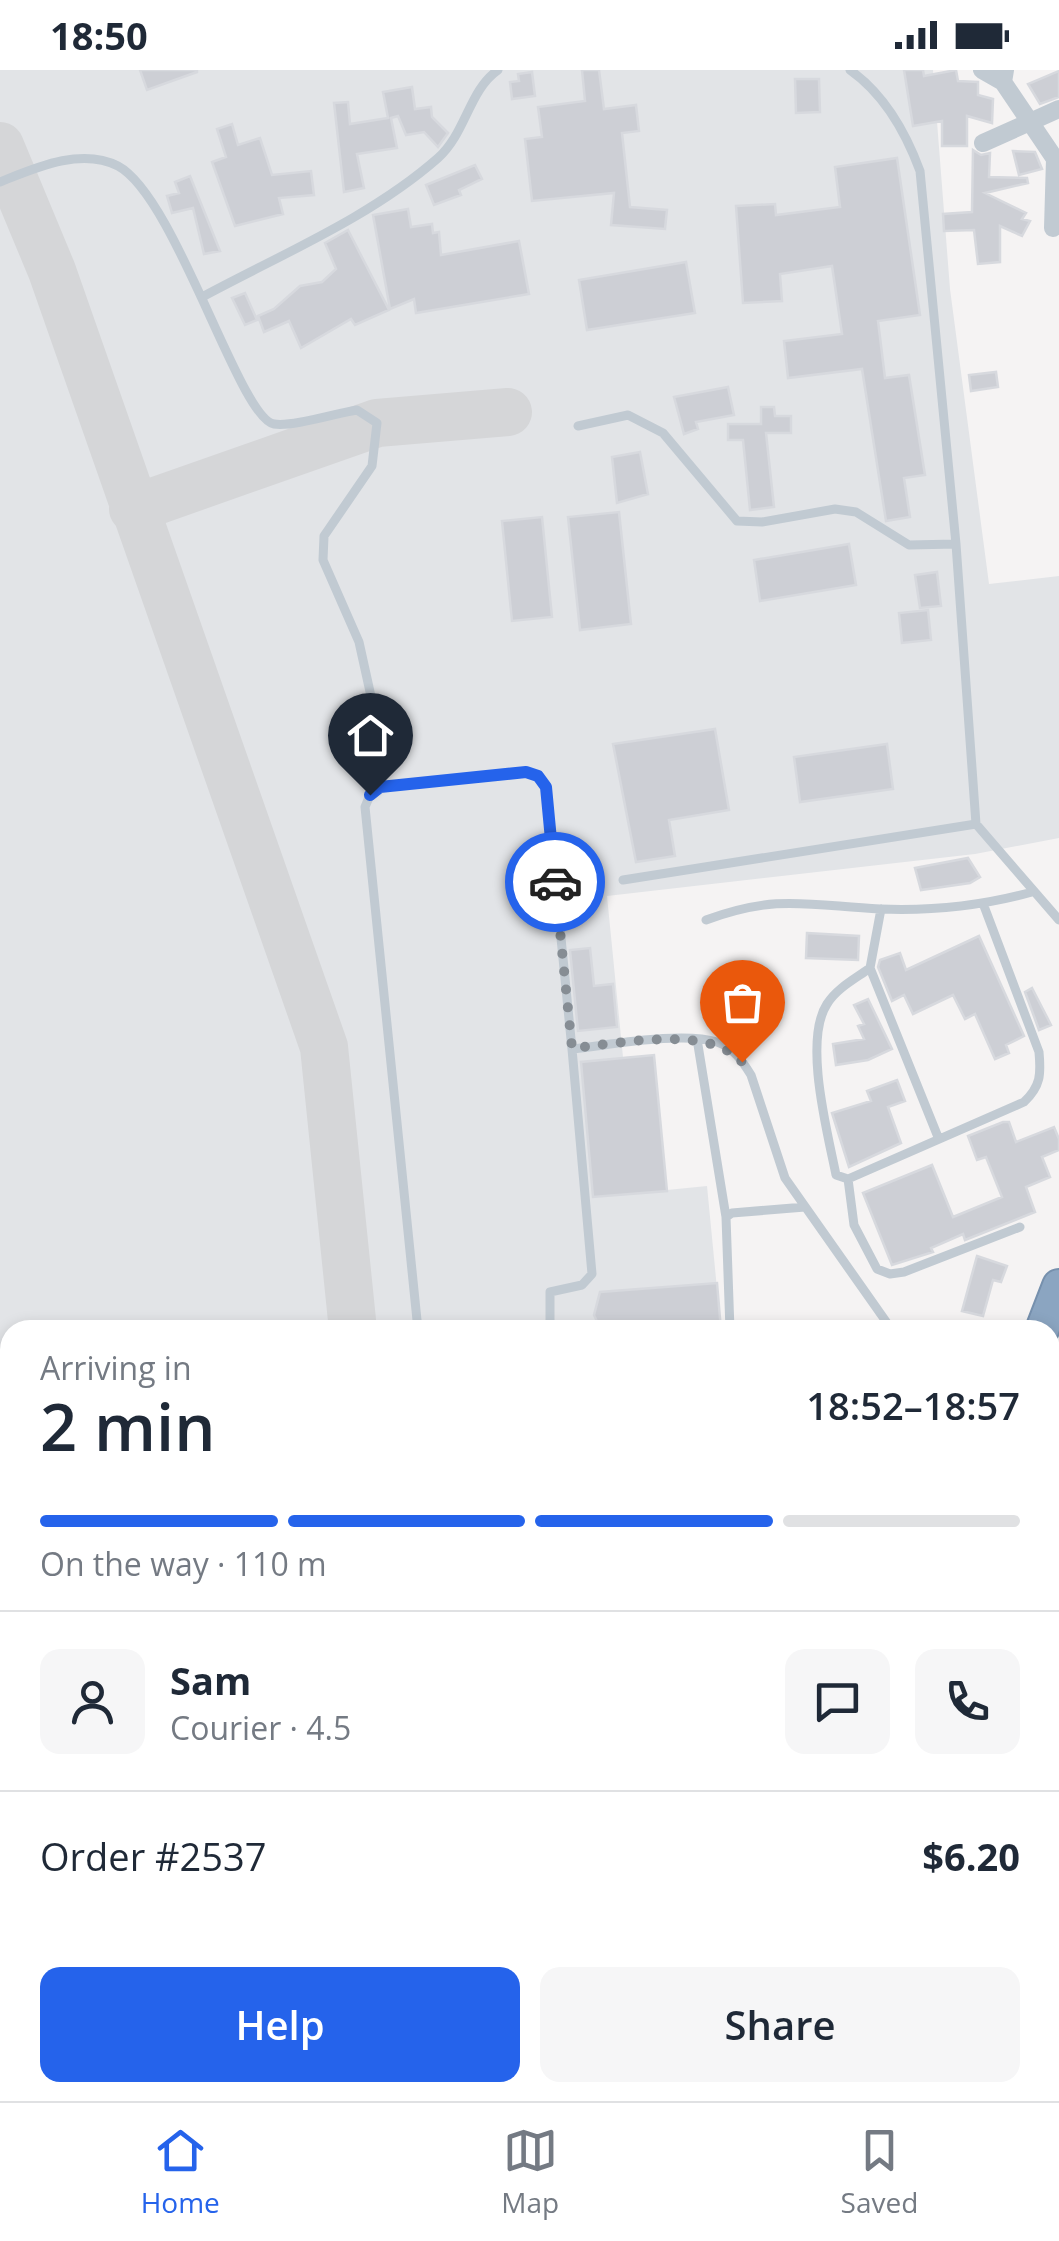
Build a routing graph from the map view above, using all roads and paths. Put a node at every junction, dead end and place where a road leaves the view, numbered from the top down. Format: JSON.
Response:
{"nodes":[{"id":1,"x":498,"y":70,"type":"edge"},
{"id":2,"x":850,"y":70,"type":"edge"},
{"id":3,"x":982,"y":70,"type":"edge"},
{"id":4,"x":1004,"y":76,"type":"edge"},
{"id":5,"x":1059,"y":109,"type":"edge"},
{"id":6,"x":1029,"y":123,"type":"junction"},
{"id":7,"x":984,"y":143,"type":"dead end"},
{"id":8,"x":0,"y":182,"type":"edge"},
{"id":9,"x":1053,"y":228,"type":"dead end"},
{"id":10,"x":204,"y":296,"type":"junction"},
{"id":11,"x":578,"y":426,"type":"dead end"},
{"id":12,"x":956,"y":544,"type":"junction"},
{"id":13,"x":378,"y":728,"type":"dead end"},
{"id":14,"x":976,"y":824,"type":"junction"},
{"id":15,"x":623,"y":880,"type":"dead end"},
{"id":16,"x":1032,"y":892,"type":"junction"},
{"id":17,"x":984,"y":906,"type":"junction"},
{"id":18,"x":881,"y":909,"type":"junction"},
{"id":19,"x":706,"y":920,"type":"dead end"},
{"id":20,"x":1059,"y":920,"type":"edge"},
{"id":21,"x":870,"y":968,"type":"junction"},
{"id":22,"x":698,"y":1040,"type":"junction"},
{"id":23,"x":572,"y":1048,"type":"junction"},
{"id":24,"x":938,"y":1137,"type":"junction"},
{"id":25,"x":848,"y":1179,"type":"junction"},
{"id":26,"x":805,"y":1206,"type":"junction"},
{"id":27,"x":726,"y":1218,"type":"junction"},
{"id":28,"x":1020,"y":1227,"type":"dead end"},
{"id":29,"x":1059,"y":1286,"type":"edge"},
{"id":30,"x":417,"y":1320,"type":"edge"},
{"id":31,"x":550,"y":1320,"type":"edge"},
{"id":32,"x":730,"y":1320,"type":"edge"},
{"id":33,"x":885,"y":1320,"type":"edge"},
{"id":34,"x":1046,"y":1320,"type":"edge"}],
"edges":[{"from":1,"to":10,"type":"lane"},
{"from":2,"to":12,"type":"lane"},
{"from":3,"to":4,"type":"street"},
{"from":4,"to":6,"type":"street"},
{"from":5,"to":6,"type":"street"},
{"from":6,"to":7,"type":"street"},
{"from":6,"to":9,"type":"street"},
{"from":8,"to":10,"type":"lane"},
{"from":10,"to":13,"type":"lane"},
{"from":11,"to":12,"type":"lane"},
{"from":12,"to":14,"type":"lane"},
{"from":14,"to":15,"type":"lane"},
{"from":14,"to":16,"type":"lane"},
{"from":16,"to":17,"type":"lane"},
{"from":16,"to":20,"type":"lane"},
{"from":17,"to":18,"type":"lane"},
{"from":17,"to":24,"type":"lane"},
{"from":18,"to":19,"type":"lane"},
{"from":18,"to":21,"type":"lane"},
{"from":21,"to":24,"type":"lane"},
{"from":21,"to":25,"type":"lane"},
{"from":22,"to":23,"type":"lane"},
{"from":22,"to":26,"type":"lane"},
{"from":22,"to":27,"type":"lane"},
{"from":23,"to":30,"type":"lane"},
{"from":23,"to":31,"type":"lane"},
{"from":24,"to":25,"type":"lane"},
{"from":25,"to":28,"type":"lane"},
{"from":26,"to":27,"type":"lane"},
{"from":26,"to":33,"type":"lane"},
{"from":27,"to":32,"type":"lane"},
{"from":29,"to":34,"type":"highway"}]}
